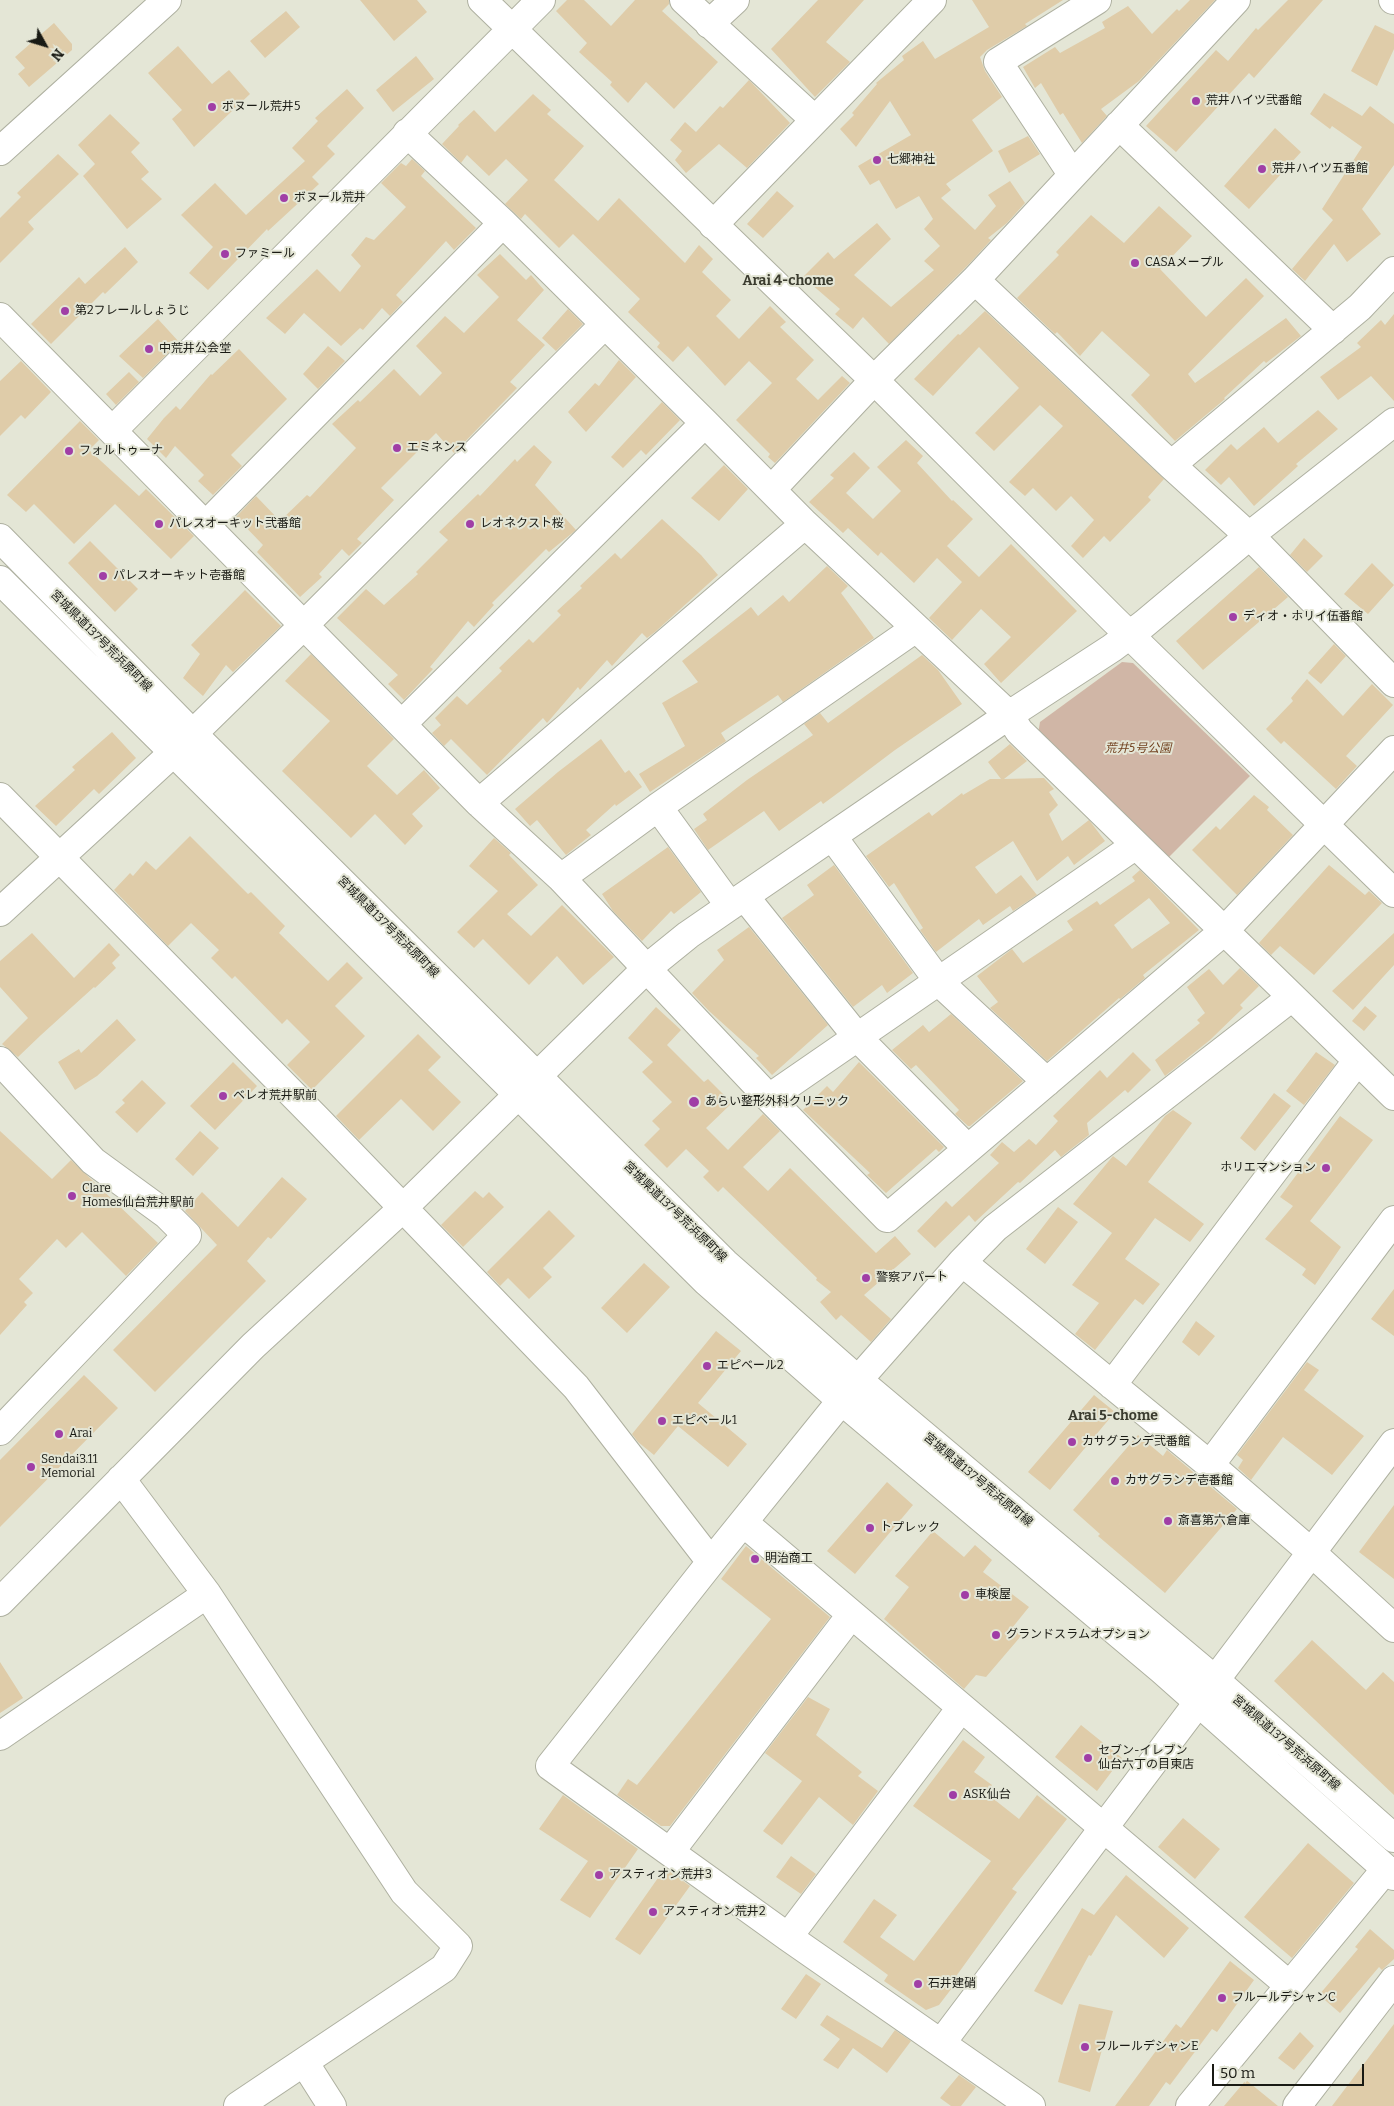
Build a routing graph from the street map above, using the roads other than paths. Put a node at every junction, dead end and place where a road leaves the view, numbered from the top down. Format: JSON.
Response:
{"nodes":[{"id":1,"x":167,"y":0,"type":"edge"},
{"id":2,"x":482,"y":0,"type":"edge"},
{"id":3,"x":541,"y":0,"type":"edge"},
{"id":4,"x":684,"y":0,"type":"edge"},
{"id":5,"x":735,"y":0,"type":"edge"},
{"id":6,"x":932,"y":0,"type":"edge"},
{"id":7,"x":1097,"y":0,"type":"edge"},
{"id":8,"x":1236,"y":0,"type":"edge"},
{"id":9,"x":709,"y":24,"type":"junction"},
{"id":10,"x":511,"y":28,"type":"junction"},
{"id":11,"x":815,"y":120,"type":"junction"},
{"id":12,"x":1119,"y":125,"type":"junction"},
{"id":13,"x":407,"y":133,"type":"junction"},
{"id":14,"x":0,"y":150,"type":"edge"},
{"id":15,"x":1072,"y":174,"type":"junction"},
{"id":16,"x":503,"y":223,"type":"junction"},
{"id":17,"x":713,"y":225,"type":"junction"},
{"id":18,"x":1394,"y":271,"type":"edge"},
{"id":19,"x":975,"y":280,"type":"junction"},
{"id":20,"x":0,"y":317,"type":"edge"},
{"id":21,"x":605,"y":324,"type":"junction"},
{"id":22,"x":1333,"y":330,"type":"junction"},
{"id":23,"x":874,"y":380,"type":"junction"},
{"id":24,"x":1394,"y":422,"type":"edge"},
{"id":25,"x":705,"y":423,"type":"junction"},
{"id":26,"x":113,"y":430,"type":"junction"},
{"id":27,"x":1170,"y":465,"type":"junction"},
{"id":28,"x":772,"y":489,"type":"junction"},
{"id":29,"x":805,"y":524,"type":"junction"},
{"id":30,"x":206,"y":525,"type":"junction"},
{"id":31,"x":1249,"y":536,"type":"junction"},
{"id":32,"x":0,"y":538,"type":"edge"},
{"id":33,"x":0,"y":580,"type":"edge"},
{"id":34,"x":304,"y":625,"type":"junction"},
{"id":35,"x":916,"y":628,"type":"junction"},
{"id":36,"x":1129,"y":635,"type":"junction"},
{"id":37,"x":1394,"y":683,"type":"edge"},
{"id":38,"x":1009,"y":715,"type":"junction"},
{"id":39,"x":402,"y":724,"type":"junction"},
{"id":40,"x":183,"y":742,"type":"junction"},
{"id":41,"x":1394,"y":750,"type":"edge"},
{"id":42,"x":0,"y":797,"type":"edge"},
{"id":43,"x":479,"y":803,"type":"junction"},
{"id":44,"x":658,"y":807,"type":"junction"},
{"id":45,"x":1325,"y":825,"type":"junction"},
{"id":46,"x":832,"y":836,"type":"junction"},
{"id":47,"x":1136,"y":845,"type":"junction"},
{"id":48,"x":59,"y":858,"type":"junction"},
{"id":49,"x":561,"y":878,"type":"junction"},
{"id":50,"x":1394,"y":893,"type":"edge"},
{"id":51,"x":737,"y":901,"type":"junction"},
{"id":52,"x":0,"y":912,"type":"edge"},
{"id":53,"x":1224,"y":931,"type":"junction"},
{"id":54,"x":646,"y":969,"type":"junction"},
{"id":55,"x":939,"y":982,"type":"junction"},
{"id":56,"x":1292,"y":997,"type":"junction"},
{"id":57,"x":858,"y":1038,"type":"junction"},
{"id":58,"x":0,"y":1061,"type":"edge"},
{"id":59,"x":1357,"y":1062,"type":"junction"},
{"id":60,"x":1047,"y":1082,"type":"junction"},
{"id":61,"x":528,"y":1086,"type":"junction"},
{"id":62,"x":1394,"y":1096,"type":"edge"},
{"id":63,"x":769,"y":1098,"type":"junction"},
{"id":64,"x":968,"y":1149,"type":"junction"},
{"id":65,"x":403,"y":1208,"type":"junction"},
{"id":66,"x":1394,"y":1220,"type":"edge"},
{"id":67,"x":962,"y":1262,"type":"junction"},
{"id":68,"x":1112,"y":1385,"type":"junction"},
{"id":69,"x":850,"y":1390,"type":"junction"},
{"id":70,"x":0,"y":1431,"type":"edge"},
{"id":71,"x":1394,"y":1443,"type":"edge"},
{"id":72,"x":1210,"y":1466,"type":"junction"},
{"id":73,"x":122,"y":1479,"type":"junction"},
{"id":74,"x":744,"y":1523,"type":"junction"},
{"id":75,"x":1311,"y":1552,"type":"junction"},
{"id":76,"x":711,"y":1562,"type":"junction"},
{"id":77,"x":207,"y":1594,"type":"junction"},
{"id":78,"x":0,"y":1602,"type":"edge"},
{"id":79,"x":851,"y":1614,"type":"junction"},
{"id":80,"x":1394,"y":1628,"type":"edge"},
{"id":81,"x":1214,"y":1679,"type":"junction"},
{"id":82,"x":1198,"y":1702,"type":"junction"},
{"id":83,"x":961,"y":1708,"type":"junction"},
{"id":84,"x":0,"y":1736,"type":"edge"},
{"id":85,"x":1104,"y":1827,"type":"junction"},
{"id":86,"x":1394,"y":1838,"type":"edge"},
{"id":87,"x":670,"y":1852,"type":"junction"},
{"id":88,"x":1390,"y":1873,"type":"edge"},
{"id":89,"x":788,"y":1937,"type":"junction"},
{"id":90,"x":1394,"y":1980,"type":"edge"},
{"id":91,"x":1289,"y":1985,"type":"junction"},
{"id":92,"x":942,"y":2042,"type":"junction"},
{"id":93,"x":304,"y":2062,"type":"junction"},
{"id":94,"x":238,"y":2106,"type":"edge"},
{"id":95,"x":332,"y":2106,"type":"edge"},
{"id":96,"x":1031,"y":2106,"type":"edge"},
{"id":97,"x":1190,"y":2106,"type":"edge"},
{"id":98,"x":1297,"y":2106,"type":"edge"}],
"edges":[{"from":1,"to":14,"type":"street"},
{"from":2,"to":10,"type":"street"},
{"from":3,"to":10,"type":"street"},
{"from":4,"to":9,"type":"street"},
{"from":5,"to":9,"type":"street"},
{"from":6,"to":11,"type":"street"},
{"from":7,"to":15,"type":"street"},
{"from":8,"to":12,"type":"street"},
{"from":9,"to":11,"type":"street"},
{"from":10,"to":13,"type":"street"},
{"from":10,"to":17,"type":"street"},
{"from":11,"to":17,"type":"street"},
{"from":12,"to":15,"type":"street"},
{"from":12,"to":22,"type":"street"},
{"from":13,"to":16,"type":"street"},
{"from":13,"to":26,"type":"street"},
{"from":15,"to":19,"type":"street"},
{"from":16,"to":21,"type":"street"},
{"from":16,"to":30,"type":"street"},
{"from":17,"to":23,"type":"street"},
{"from":18,"to":22,"type":"street"},
{"from":19,"to":23,"type":"street"},
{"from":19,"to":27,"type":"street"},
{"from":20,"to":26,"type":"street"},
{"from":21,"to":25,"type":"street"},
{"from":21,"to":34,"type":"street"},
{"from":22,"to":27,"type":"street"},
{"from":23,"to":28,"type":"street"},
{"from":23,"to":36,"type":"street"},
{"from":24,"to":31,"type":"street"},
{"from":25,"to":28,"type":"street"},
{"from":25,"to":39,"type":"street"},
{"from":26,"to":30,"type":"street"},
{"from":27,"to":31,"type":"street"},
{"from":28,"to":29,"type":"street"},
{"from":29,"to":35,"type":"street"},
{"from":29,"to":43,"type":"street"},
{"from":30,"to":34,"type":"street"},
{"from":31,"to":36,"type":"street"},
{"from":31,"to":37,"type":"street"},
{"from":32,"to":40,"type":"street","name":"宮城県道137号荒浜原町線"},
{"from":33,"to":40,"type":"street","name":"宮城県道137号荒浜原町線"},
{"from":34,"to":39,"type":"street"},
{"from":34,"to":40,"type":"street"},
{"from":35,"to":38,"type":"street"},
{"from":35,"to":44,"type":"street"},
{"from":36,"to":38,"type":"street"},
{"from":36,"to":45,"type":"street"},
{"from":38,"to":46,"type":"street"},
{"from":38,"to":47,"type":"street"},
{"from":39,"to":43,"type":"street"},
{"from":40,"to":48,"type":"street"},
{"from":40,"to":61,"type":"street","name":"宮城県道137号荒浜原町線"},
{"from":41,"to":45,"type":"street"},
{"from":42,"to":48,"type":"street"},
{"from":43,"to":49,"type":"street"},
{"from":44,"to":49,"type":"street"},
{"from":44,"to":51,"type":"street"},
{"from":45,"to":50,"type":"street"},
{"from":45,"to":53,"type":"street"},
{"from":46,"to":51,"type":"street"},
{"from":46,"to":55,"type":"street"},
{"from":47,"to":53,"type":"street"},
{"from":47,"to":55,"type":"street"},
{"from":48,"to":52,"type":"street"},
{"from":48,"to":65,"type":"street"},
{"from":49,"to":54,"type":"street"},
{"from":51,"to":54,"type":"street"},
{"from":51,"to":57,"type":"street"},
{"from":53,"to":56,"type":"street"},
{"from":53,"to":60,"type":"street"},
{"from":54,"to":61,"type":"street"},
{"from":54,"to":63,"type":"street"},
{"from":55,"to":57,"type":"street"},
{"from":55,"to":60,"type":"street"},
{"from":56,"to":59,"type":"street"},
{"from":56,"to":67,"type":"street"},
{"from":57,"to":63,"type":"street"},
{"from":57,"to":64,"type":"street"},
{"from":58,"to":70,"type":"street"},
{"from":59,"to":62,"type":"street"},
{"from":59,"to":68,"type":"street"},
{"from":60,"to":64,"type":"street"},
{"from":61,"to":65,"type":"street"},
{"from":61,"to":69,"type":"street","name":"宮城県道137号荒浜原町線"},
{"from":63,"to":64,"type":"street"},
{"from":65,"to":73,"type":"street"},
{"from":65,"to":76,"type":"street"},
{"from":66,"to":72,"type":"street"},
{"from":67,"to":68,"type":"street"},
{"from":67,"to":69,"type":"street"},
{"from":68,"to":72,"type":"street"},
{"from":69,"to":74,"type":"street"},
{"from":69,"to":81,"type":"street","name":"宮城県道137号荒浜原町線"},
{"from":69,"to":82,"type":"street","name":"宮城県道137号荒浜原町線"},
{"from":71,"to":75,"type":"street"},
{"from":72,"to":75,"type":"street"},
{"from":73,"to":77,"type":"street"},
{"from":73,"to":78,"type":"street"},
{"from":74,"to":76,"type":"street"},
{"from":74,"to":79,"type":"street"},
{"from":75,"to":80,"type":"street"},
{"from":75,"to":81,"type":"street"},
{"from":76,"to":87,"type":"street"},
{"from":77,"to":84,"type":"street"},
{"from":77,"to":93,"type":"street"},
{"from":79,"to":83,"type":"street"},
{"from":79,"to":87,"type":"street"},
{"from":81,"to":82,"type":"street"},
{"from":81,"to":86,"type":"street","name":"宮城県道137号荒浜原町線"},
{"from":82,"to":85,"type":"street"},
{"from":82,"to":88,"type":"street","name":"宮城県道137号荒浜原町線"},
{"from":83,"to":85,"type":"street"},
{"from":83,"to":89,"type":"street"},
{"from":85,"to":91,"type":"street"},
{"from":85,"to":92,"type":"street"},
{"from":87,"to":89,"type":"street"},
{"from":88,"to":91,"type":"street"},
{"from":89,"to":92,"type":"street"},
{"from":90,"to":98,"type":"street"},
{"from":91,"to":97,"type":"street"},
{"from":92,"to":96,"type":"street"},
{"from":93,"to":94,"type":"street"},
{"from":93,"to":95,"type":"street"}]}
